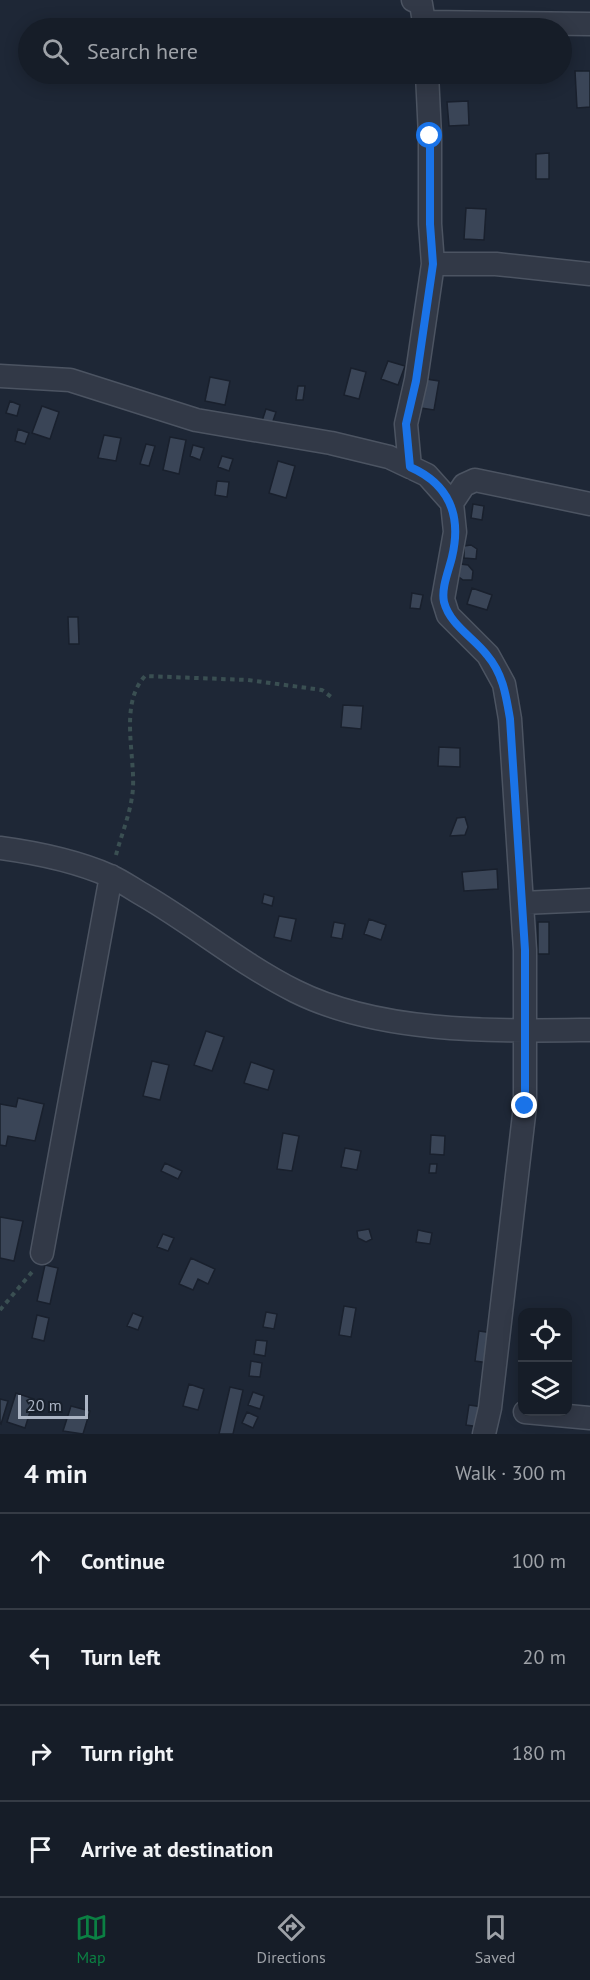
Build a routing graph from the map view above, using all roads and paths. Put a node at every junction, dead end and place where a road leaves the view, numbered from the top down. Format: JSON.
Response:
{"nodes":[{"id":1,"x":421,"y":11,"type":"edge"},
{"id":2,"x":512,"y":18,"type":"edge"},
{"id":3,"x":572,"y":23,"type":"edge"},
{"id":4,"x":590,"y":24,"type":"edge"},
{"id":5,"x":427,"y":84,"type":"edge"},
{"id":6,"x":433,"y":264,"type":"junction"},
{"id":7,"x":590,"y":274,"type":"edge"},
{"id":8,"x":0,"y":376,"type":"edge"},
{"id":9,"x":410,"y":467,"type":"junction"},
{"id":10,"x":452,"y":503,"type":"junction"},
{"id":11,"x":590,"y":504,"type":"edge"},
{"id":12,"x":334,"y":699,"type":"dead end"},
{"id":13,"x":0,"y":848,"type":"edge"},
{"id":14,"x":111,"y":876,"type":"junction"},
{"id":15,"x":590,"y":900,"type":"edge"},
{"id":16,"x":522,"y":903,"type":"junction"},
{"id":17,"x":590,"y":1030,"type":"edge"},
{"id":18,"x":526,"y":1031,"type":"junction"},
{"id":19,"x":42,"y":1253,"type":"joint"},
{"id":20,"x":0,"y":1310,"type":"edge"},
{"id":21,"x":490,"y":1408,"type":"junction"},
{"id":22,"x":518,"y":1410,"type":"edge"},
{"id":23,"x":571,"y":1416,"type":"edge"},
{"id":24,"x":590,"y":1418,"type":"edge"},
{"id":25,"x":484,"y":1434,"type":"edge"}],
"edges":[{"from":1,"to":2,"type":"street"},
{"from":3,"to":4,"type":"street"},
{"from":5,"to":6,"type":"street"},
{"from":6,"to":7,"type":"street"},
{"from":6,"to":9,"type":"street"},
{"from":8,"to":9,"type":"street"},
{"from":9,"to":10,"type":"street"},
{"from":10,"to":11,"type":"street"},
{"from":10,"to":16,"type":"street"},
{"from":12,"to":14,"type":"path"},
{"from":13,"to":14,"type":"street"},
{"from":14,"to":18,"type":"street"},
{"from":14,"to":19,"type":"street"},
{"from":15,"to":16,"type":"street"},
{"from":16,"to":18,"type":"street"},
{"from":17,"to":18,"type":"street"},
{"from":18,"to":21,"type":"street"},
{"from":19,"to":20,"type":"path"},
{"from":21,"to":22,"type":"street"},
{"from":21,"to":25,"type":"street"},
{"from":23,"to":24,"type":"street"}]}
